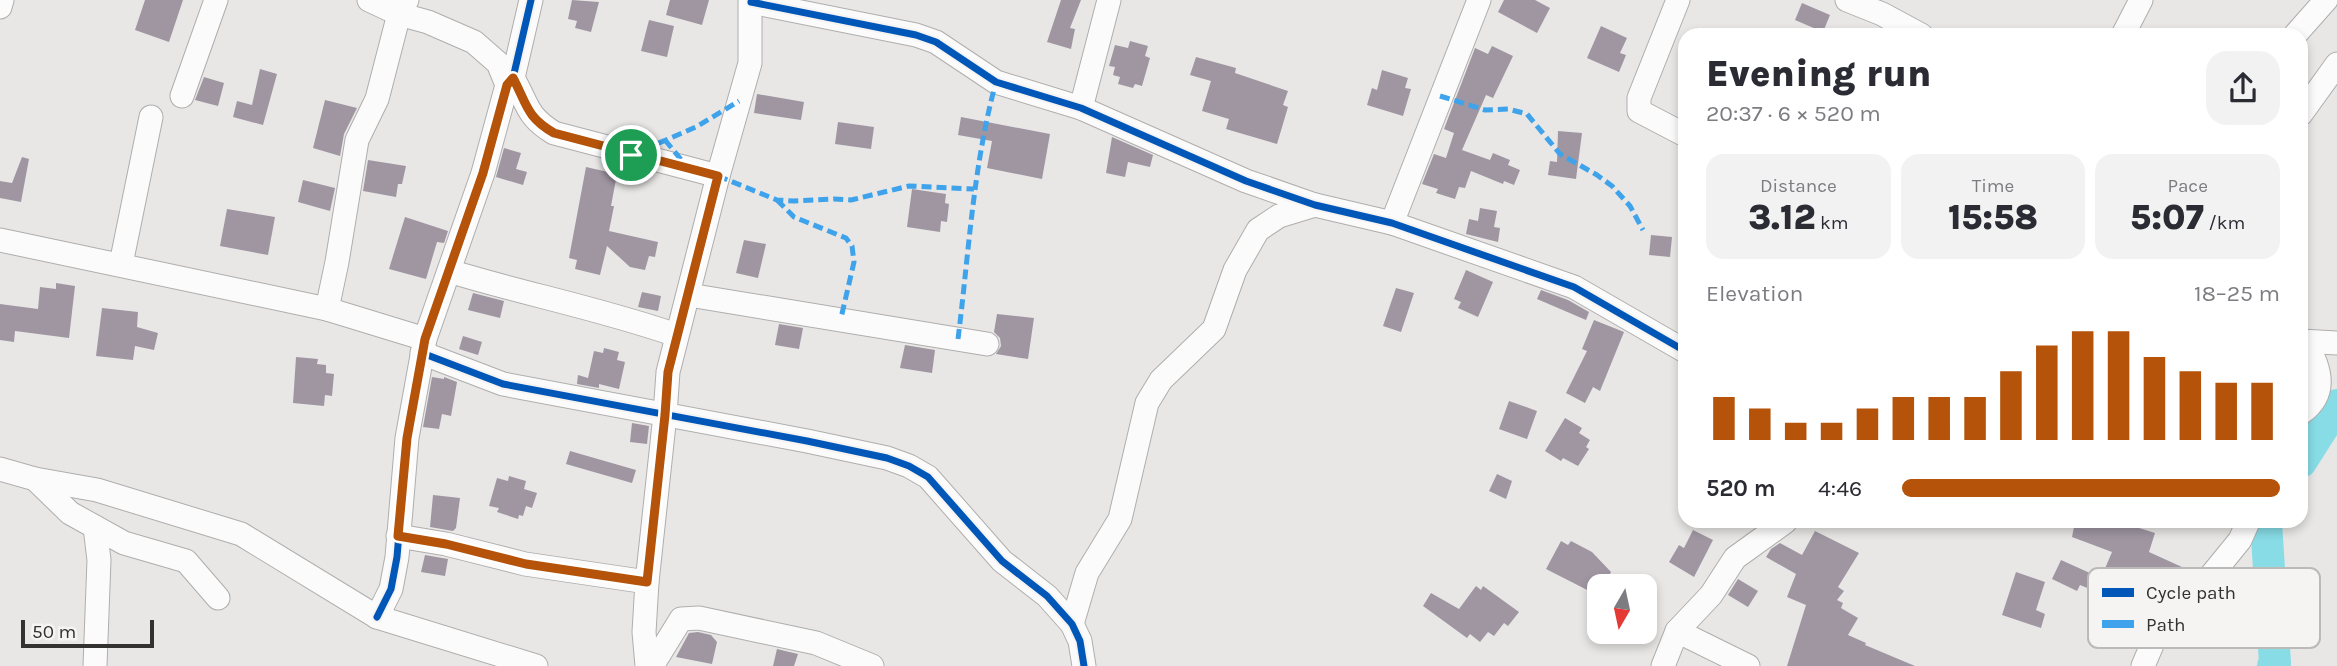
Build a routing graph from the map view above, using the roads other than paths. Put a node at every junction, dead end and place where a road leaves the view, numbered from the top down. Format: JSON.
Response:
{"nodes":[{"id":1,"x":2,"y":0,"type":"edge"},
{"id":2,"x":216,"y":0,"type":"edge"},
{"id":3,"x":369,"y":0,"type":"edge"},
{"id":4,"x":531,"y":0,"type":"edge"},
{"id":5,"x":1109,"y":0,"type":"edge"},
{"id":6,"x":1479,"y":0,"type":"edge"},
{"id":7,"x":1678,"y":0,"type":"edge"},
{"id":8,"x":1847,"y":0,"type":"edge"},
{"id":9,"x":2141,"y":0,"type":"edge"},
{"id":10,"x":2326,"y":0,"type":"edge"},
{"id":11,"x":750,"y":1,"type":"edge"},
{"id":12,"x":403,"y":7,"type":"edge"},
{"id":13,"x":0,"y":8,"type":"edge"},
{"id":14,"x":1908,"y":28,"type":"edge"},
{"id":15,"x":2127,"y":28,"type":"edge"},
{"id":16,"x":2301,"y":28,"type":"edge"},
{"id":17,"x":2337,"y":64,"type":"edge"},
{"id":18,"x":510,"y":81,"type":"junction"},
{"id":19,"x":183,"y":96,"type":"dead end"},
{"id":20,"x":2308,"y":104,"type":"edge"},
{"id":21,"x":1081,"y":108,"type":"junction"},
{"id":22,"x":151,"y":117,"type":"dead end"},
{"id":23,"x":1678,"y":131,"type":"edge"},
{"id":24,"x":718,"y":176,"type":"junction"},
{"id":25,"x":1315,"y":205,"type":"junction"},
{"id":26,"x":1392,"y":223,"type":"junction"},
{"id":27,"x":0,"y":240,"type":"edge"},
{"id":28,"x":121,"y":264,"type":"junction"},
{"id":29,"x":449,"y":271,"type":"junction"},
{"id":30,"x":689,"y":295,"type":"junction"},
{"id":31,"x":327,"y":309,"type":"junction"},
{"id":32,"x":676,"y":335,"type":"junction"},
{"id":33,"x":2308,"y":342,"type":"edge"},
{"id":34,"x":2337,"y":343,"type":"edge"},
{"id":35,"x":986,"y":344,"type":"dead end"},
{"id":36,"x":424,"y":346,"type":"junction"},
{"id":37,"x":1678,"y":347,"type":"edge"},
{"id":38,"x":2308,"y":349,"type":"edge"},
{"id":39,"x":2308,"y":407,"type":"edge"},
{"id":40,"x":665,"y":415,"type":"junction"},
{"id":41,"x":0,"y":469,"type":"edge"},
{"id":42,"x":36,"y":479,"type":"junction"},
{"id":43,"x":94,"y":527,"type":"junction"},
{"id":44,"x":1777,"y":528,"type":"edge"},
{"id":45,"x":2245,"y":528,"type":"edge"},
{"id":46,"x":398,"y":536,"type":"junction"},
{"id":47,"x":2217,"y":568,"type":"edge"},
{"id":48,"x":647,"y":582,"type":"junction"},
{"id":49,"x":218,"y":598,"type":"dead end"},
{"id":50,"x":377,"y":617,"type":"junction"},
{"id":51,"x":1072,"y":624,"type":"junction"},
{"id":52,"x":1677,"y":631,"type":"junction"},
{"id":53,"x":2151,"y":648,"type":"edge"},
{"id":54,"x":96,"y":666,"type":"edge"},
{"id":55,"x":536,"y":666,"type":"edge"},
{"id":56,"x":650,"y":666,"type":"edge"},
{"id":57,"x":872,"y":666,"type":"edge"},
{"id":58,"x":1084,"y":666,"type":"edge"},
{"id":59,"x":1663,"y":666,"type":"edge"},
{"id":60,"x":1748,"y":666,"type":"edge"},
{"id":61,"x":2143,"y":666,"type":"edge"}],
"edges":[{"from":1,"to":13,"type":"street"},
{"from":2,"to":19,"type":"street"},
{"from":3,"to":12,"type":"street"},
{"from":4,"to":18,"type":"street"},
{"from":5,"to":21,"type":"street"},
{"from":6,"to":26,"type":"street"},
{"from":7,"to":23,"type":"street"},
{"from":8,"to":14,"type":"street"},
{"from":9,"to":15,"type":"street"},
{"from":10,"to":16,"type":"street"},
{"from":11,"to":21,"type":"street"},
{"from":11,"to":24,"type":"street"},
{"from":12,"to":18,"type":"street"},
{"from":12,"to":31,"type":"street"},
{"from":17,"to":20,"type":"street"},
{"from":18,"to":24,"type":"street"},
{"from":18,"to":29,"type":"street"},
{"from":21,"to":25,"type":"street"},
{"from":22,"to":28,"type":"street"},
{"from":24,"to":30,"type":"street"},
{"from":25,"to":26,"type":"street"},
{"from":25,"to":51,"type":"street"},
{"from":26,"to":37,"type":"street"},
{"from":27,"to":28,"type":"street"},
{"from":28,"to":31,"type":"street"},
{"from":29,"to":32,"type":"street"},
{"from":29,"to":36,"type":"street"},
{"from":30,"to":32,"type":"street"},
{"from":30,"to":35,"type":"street"},
{"from":31,"to":36,"type":"street"},
{"from":32,"to":40,"type":"street"},
{"from":33,"to":34,"type":"street"},
{"from":36,"to":40,"type":"street"},
{"from":36,"to":46,"type":"street"},
{"from":38,"to":39,"type":"street"},
{"from":40,"to":48,"type":"street"},
{"from":40,"to":51,"type":"street"},
{"from":41,"to":42,"type":"street"},
{"from":42,"to":43,"type":"street"},
{"from":42,"to":50,"type":"street"},
{"from":43,"to":49,"type":"street"},
{"from":43,"to":54,"type":"street"},
{"from":44,"to":52,"type":"street"},
{"from":45,"to":47,"type":"street"},
{"from":46,"to":48,"type":"street"},
{"from":46,"to":50,"type":"street"},
{"from":48,"to":56,"type":"street"},
{"from":50,"to":55,"type":"street"},
{"from":51,"to":58,"type":"street"},
{"from":52,"to":59,"type":"street"},
{"from":52,"to":60,"type":"street"},
{"from":53,"to":61,"type":"street"},
{"from":56,"to":57,"type":"street"}]}
